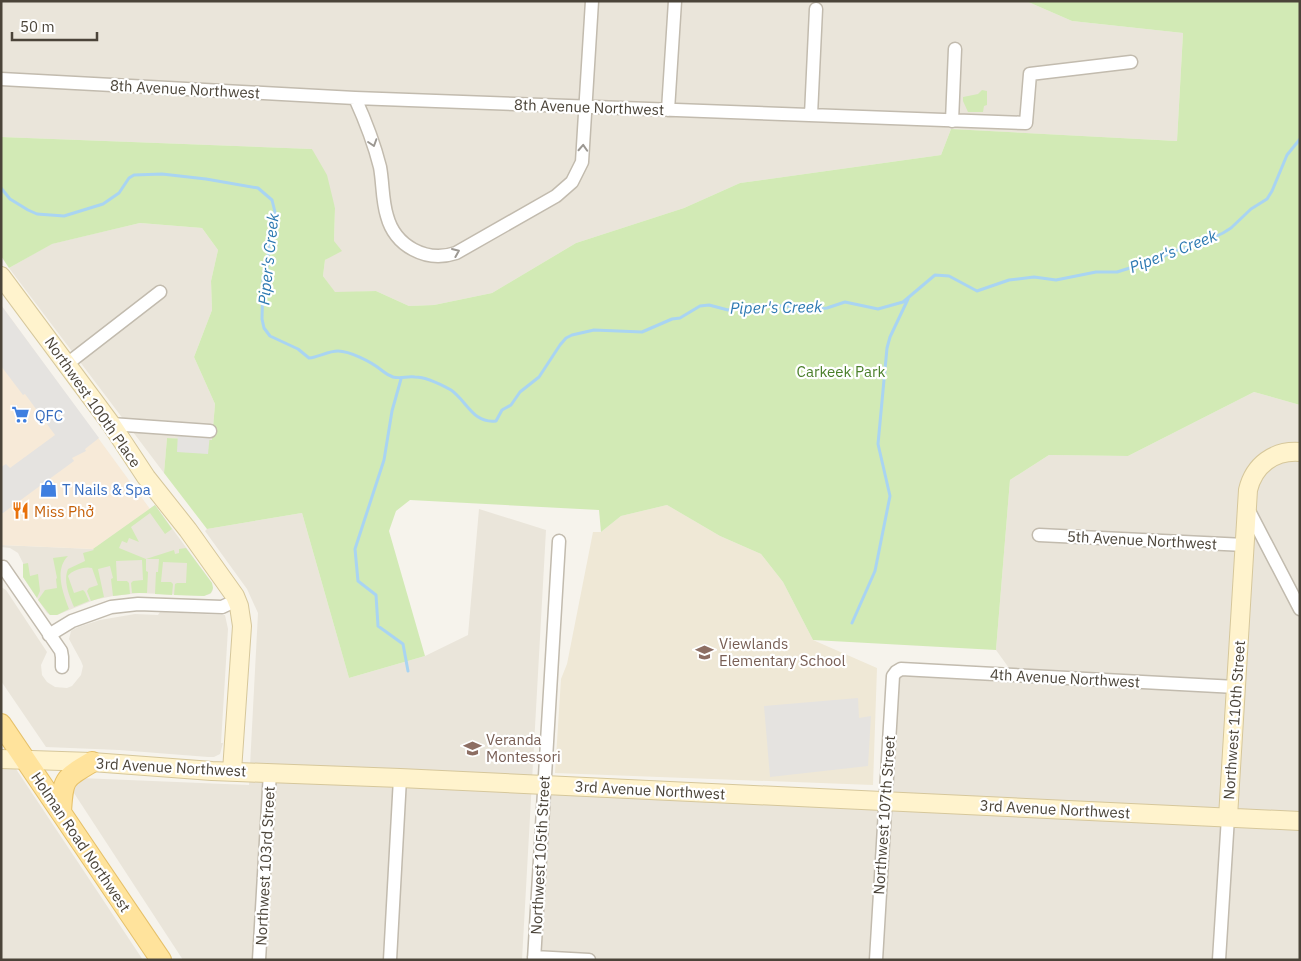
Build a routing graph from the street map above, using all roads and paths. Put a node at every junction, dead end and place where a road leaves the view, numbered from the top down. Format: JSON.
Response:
{"nodes":[{"id":1,"x":592,"y":1,"type":"edge"},
{"id":2,"x":675,"y":1,"type":"edge"},
{"id":3,"x":816,"y":10,"type":"dead end"},
{"id":4,"x":954,"y":49,"type":"dead end"},
{"id":5,"x":1131,"y":62,"type":"dead end"},
{"id":6,"x":1,"y":79,"type":"edge"},
{"id":7,"x":355,"y":98,"type":"junction"},
{"id":8,"x":585,"y":106,"type":"junction"},
{"id":9,"x":668,"y":110,"type":"junction"},
{"id":10,"x":811,"y":115,"type":"junction"},
{"id":11,"x":952,"y":121,"type":"junction"},
{"id":12,"x":1,"y":276,"type":"edge"},
{"id":13,"x":160,"y":292,"type":"dead end"},
{"id":14,"x":67,"y":364,"type":"junction"},
{"id":15,"x":111,"y":424,"type":"junction"},
{"id":16,"x":210,"y":431,"type":"dead end"},
{"id":17,"x":1300,"y":452,"type":"edge"},
{"id":18,"x":1247,"y":508,"type":"junction"},
{"id":19,"x":1039,"y":535,"type":"dead end"},
{"id":20,"x":558,"y":541,"type":"dead end"},
{"id":21,"x":1245,"y":545,"type":"junction"},
{"id":22,"x":3,"y":567,"type":"dead end"},
{"id":23,"x":237,"y":600,"type":"junction"},
{"id":24,"x":1300,"y":609,"type":"edge"},
{"id":25,"x":49,"y":635,"type":"junction"},
{"id":26,"x":62,"y":667,"type":"dead end"},
{"id":27,"x":896,"y":672,"type":"joint"},
{"id":28,"x":1236,"y":687,"type":"junction"},
{"id":29,"x":1,"y":724,"type":"edge"},
{"id":30,"x":1,"y":759,"type":"edge"},
{"id":31,"x":25,"y":759,"type":"junction"},
{"id":32,"x":92,"y":762,"type":"junction"},
{"id":33,"x":232,"y":772,"type":"junction"},
{"id":34,"x":270,"y":772,"type":"junction"},
{"id":35,"x":400,"y":778,"type":"junction"},
{"id":36,"x":544,"y":786,"type":"junction"},
{"id":37,"x":886,"y":800,"type":"junction"},
{"id":38,"x":61,"y":812,"type":"junction"},
{"id":39,"x":1228,"y":817,"type":"junction"},
{"id":40,"x":1300,"y":820,"type":"edge"},
{"id":41,"x":534,"y":959,"type":"edge"},
{"id":42,"x":161,"y":960,"type":"edge"},
{"id":43,"x":259,"y":960,"type":"edge"},
{"id":44,"x":390,"y":960,"type":"edge"},
{"id":45,"x":588,"y":960,"type":"edge"},
{"id":46,"x":876,"y":960,"type":"edge"},
{"id":47,"x":1219,"y":960,"type":"edge"}],
"edges":[{"from":1,"to":8,"type":"street"},
{"from":2,"to":9,"type":"street"},
{"from":3,"to":10,"type":"street"},
{"from":4,"to":11,"type":"street"},
{"from":5,"to":11,"type":"street","name":"8th Avenue Northwest"},
{"from":6,"to":7,"type":"street","name":"8th Avenue Northwest"},
{"from":7,"to":8,"type":"street","name":"8th Avenue Northwest"},
{"from":7,"to":8,"type":"street","one_way":true},
{"from":8,"to":9,"type":"street","name":"8th Avenue Northwest"},
{"from":9,"to":10,"type":"street","name":"8th Avenue Northwest"},
{"from":10,"to":11,"type":"street","name":"8th Avenue Northwest"},
{"from":12,"to":14,"type":"street","name":"Northwest 100th Place"},
{"from":13,"to":14,"type":"street"},
{"from":14,"to":15,"type":"street","name":"Northwest 100th Place"},
{"from":15,"to":16,"type":"street"},
{"from":15,"to":23,"type":"street","name":"Northwest 100th Place"},
{"from":17,"to":18,"type":"street","name":"Northwest 110th Street"},
{"from":18,"to":21,"type":"street","name":"Northwest 110th Street"},
{"from":18,"to":24,"type":"street"},
{"from":19,"to":21,"type":"street","name":"5th Avenue Northwest"},
{"from":20,"to":36,"type":"street","name":"Northwest 105th Street"},
{"from":21,"to":28,"type":"street","name":"Northwest 110th Street"},
{"from":22,"to":25,"type":"street"},
{"from":23,"to":25,"type":"street"},
{"from":23,"to":33,"type":"street"},
{"from":25,"to":26,"type":"street"},
{"from":27,"to":28,"type":"street","name":"4th Avenue Northwest"},
{"from":27,"to":37,"type":"street","name":"Northwest 107th Street"},
{"from":28,"to":39,"type":"street","name":"Northwest 110th Street"},
{"from":29,"to":31,"type":"main road","name":"Holman Road Northwest"},
{"from":30,"to":31,"type":"street","name":"3rd Avenue Northwest"},
{"from":31,"to":32,"type":"street","name":"3rd Avenue Northwest"},
{"from":31,"to":38,"type":"main road","name":"Holman Road Northwest"},
{"from":32,"to":33,"type":"street","name":"3rd Avenue Northwest"},
{"from":32,"to":38,"type":"main road"},
{"from":33,"to":34,"type":"street","name":"3rd Avenue Northwest"},
{"from":34,"to":35,"type":"street","name":"3rd Avenue Northwest"},
{"from":34,"to":43,"type":"street","name":"Northwest 103rd Street"},
{"from":35,"to":36,"type":"street","name":"3rd Avenue Northwest"},
{"from":35,"to":44,"type":"street"},
{"from":36,"to":37,"type":"street","name":"3rd Avenue Northwest"},
{"from":36,"to":41,"type":"street","name":"Northwest 105th Street"},
{"from":37,"to":39,"type":"street","name":"3rd Avenue Northwest"},
{"from":37,"to":46,"type":"street","name":"Northwest 107th Street"},
{"from":38,"to":42,"type":"main road","name":"Holman Road Northwest"},
{"from":39,"to":40,"type":"street","name":"3rd Avenue Northwest"},
{"from":39,"to":47,"type":"street","name":"Northwest 110th Street"},
{"from":41,"to":45,"type":"street"}]}
